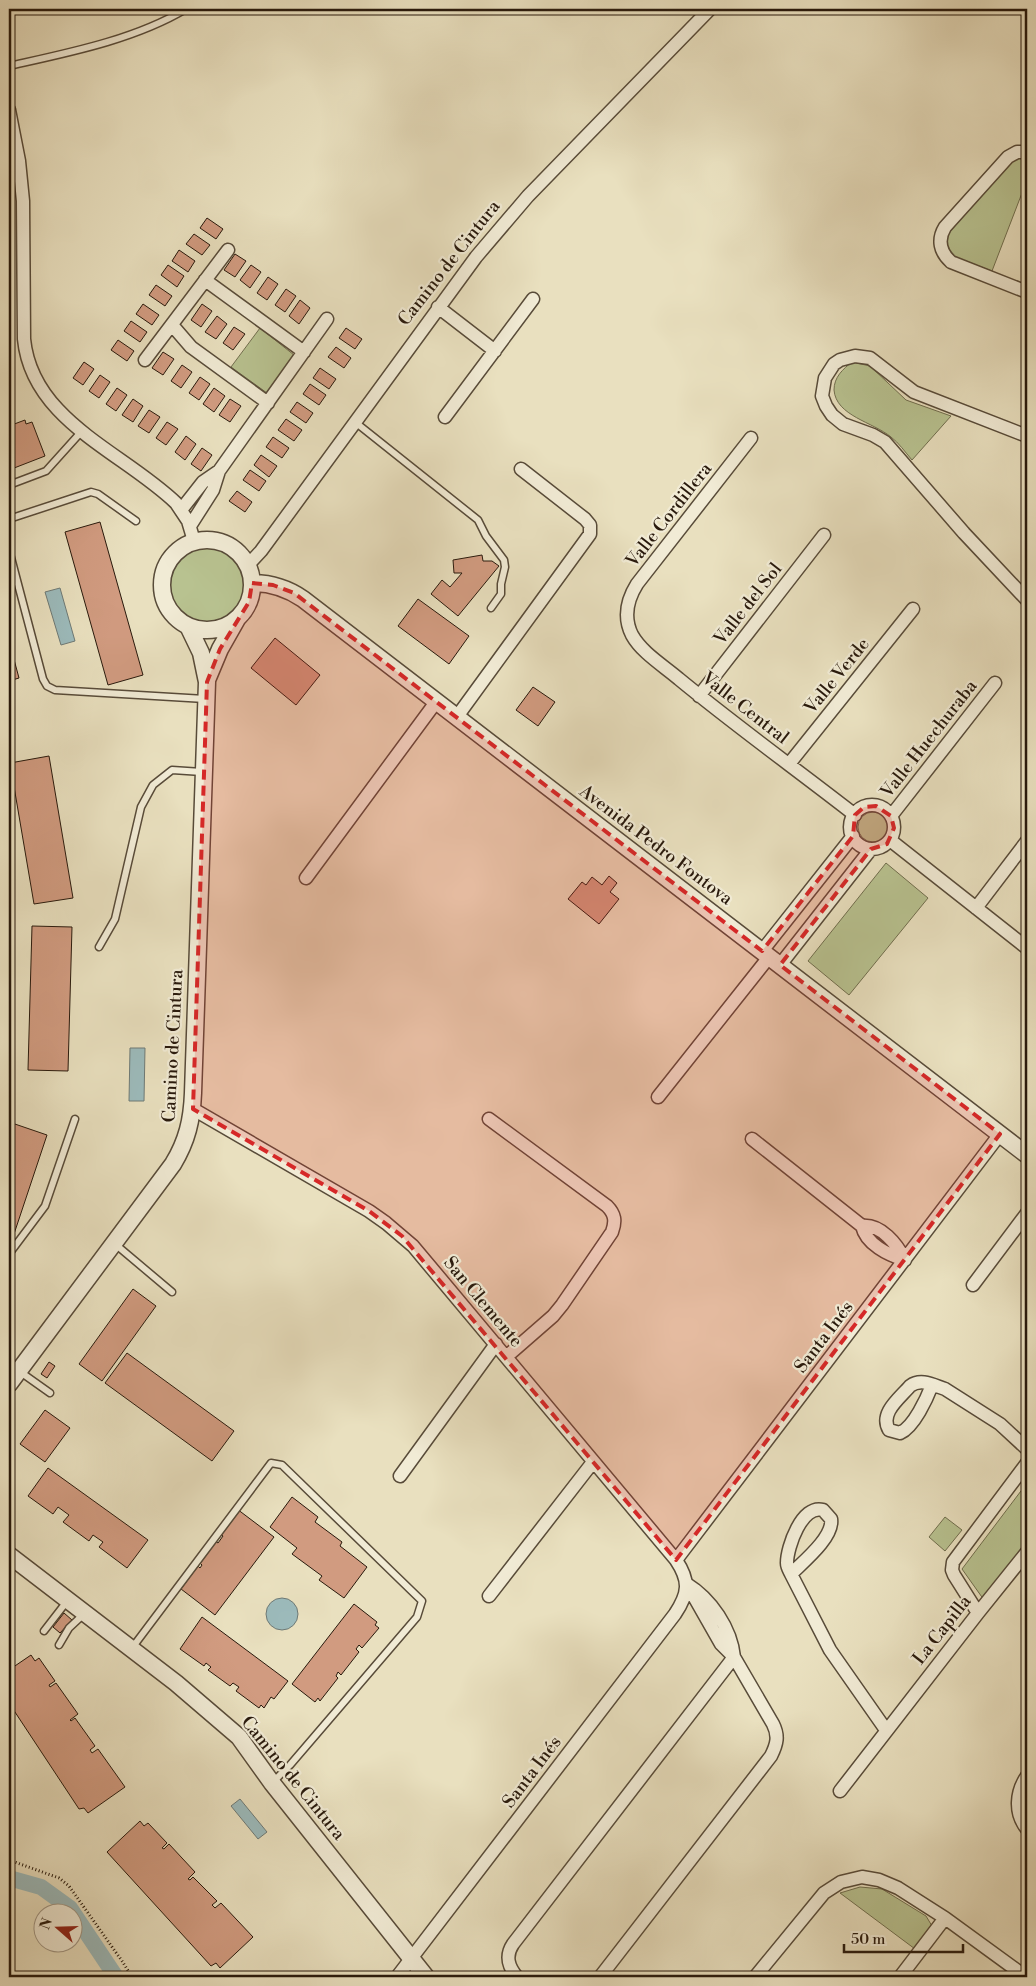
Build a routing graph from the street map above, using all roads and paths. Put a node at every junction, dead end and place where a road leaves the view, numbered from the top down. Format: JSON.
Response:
{"nodes":[{"id":1,"x":186,"y":9,"type":"edge"},
{"id":2,"x":710,"y":9,"type":"edge"},
{"id":3,"x":9,"y":66,"type":"edge"},
{"id":4,"x":9,"y":110,"type":"edge"},
{"id":5,"x":1027,"y":152,"type":"edge"},
{"id":6,"x":228,"y":250,"type":"dead end"},
{"id":7,"x":205,"y":280,"type":"junction"},
{"id":8,"x":1027,"y":292,"type":"edge"},
{"id":9,"x":533,"y":299,"type":"dead end"},
{"id":10,"x":438,"y":307,"type":"junction"},
{"id":11,"x":327,"y":319,"type":"dead end"},
{"id":12,"x":172,"y":325,"type":"junction"},
{"id":13,"x":495,"y":351,"type":"junction"},
{"id":14,"x":304,"y":352,"type":"junction"},
{"id":15,"x":145,"y":360,"type":"dead end"},
{"id":16,"x":268,"y":403,"type":"junction"},
{"id":17,"x":445,"y":417,"type":"dead end"},
{"id":18,"x":355,"y":422,"type":"junction"},
{"id":19,"x":82,"y":431,"type":"junction"},
{"id":20,"x":1027,"y":436,"type":"edge"},
{"id":21,"x":751,"y":438,"type":"dead end"},
{"id":22,"x":521,"y":469,"type":"dead end"},
{"id":23,"x":219,"y":471,"type":"junction"},
{"id":24,"x":9,"y":485,"type":"edge"},
{"id":25,"x":181,"y":510,"type":"junction"},
{"id":26,"x":9,"y":519,"type":"edge"},
{"id":27,"x":136,"y":521,"type":"dead end"},
{"id":28,"x":192,"y":534,"type":"junction"},
{"id":29,"x":824,"y":535,"type":"dead end"},
{"id":30,"x":9,"y":550,"type":"edge"},
{"id":31,"x":248,"y":565,"type":"junction"},
{"id":32,"x":252,"y":583,"type":"junction"},
{"id":33,"x":1027,"y":600,"type":"edge"},
{"id":34,"x":491,"y":608,"type":"dead end"},
{"id":35,"x":913,"y":609,"type":"dead end"},
{"id":36,"x":238,"y":617,"type":"junction"},
{"id":37,"x":627,"y":618,"type":"joint"},
{"id":38,"x":188,"y":626,"type":"junction"},
{"id":39,"x":207,"y":682,"type":"junction"},
{"id":40,"x":996,"y":683,"type":"dead end"},
{"id":41,"x":699,"y":696,"type":"junction"},
{"id":42,"x":206,"y":699,"type":"junction"},
{"id":43,"x":436,"y":702,"type":"junction"},
{"id":44,"x":456,"y":718,"type":"junction"},
{"id":45,"x":789,"y":764,"type":"junction"},
{"id":46,"x":204,"y":772,"type":"junction"},
{"id":47,"x":855,"y":815,"type":"junction"},
{"id":48,"x":891,"y":816,"type":"junction"},
{"id":49,"x":853,"y":836,"type":"junction"},
{"id":50,"x":890,"y":840,"type":"junction"},
{"id":51,"x":1027,"y":841,"type":"edge"},
{"id":52,"x":871,"y":849,"type":"junction"},
{"id":53,"x":306,"y":878,"type":"dead end"},
{"id":54,"x":976,"y":908,"type":"junction"},
{"id":55,"x":99,"y":947,"type":"dead end"},
{"id":56,"x":1027,"y":948,"type":"edge"},
{"id":57,"x":770,"y":958,"type":"junction"},
{"id":58,"x":658,"y":1097,"type":"dead end"},
{"id":59,"x":193,"y":1109,"type":"junction"},
{"id":60,"x":74,"y":1119,"type":"dead end"},
{"id":61,"x":489,"y":1119,"type":"dead end"},
{"id":62,"x":1000,"y":1134,"type":"junction"},
{"id":63,"x":752,"y":1139,"type":"dead end"},
{"id":64,"x":1027,"y":1155,"type":"edge"},
{"id":65,"x":1027,"y":1213,"type":"edge"},
{"id":66,"x":114,"y":1244,"type":"junction"},
{"id":67,"x":9,"y":1254,"type":"edge"},
{"id":68,"x":905,"y":1260,"type":"junction"},
{"id":69,"x":973,"y":1285,"type":"dead end"},
{"id":70,"x":172,"y":1292,"type":"dead end"},
{"id":71,"x":496,"y":1344,"type":"junction"},
{"id":72,"x":506,"y":1357,"type":"junction"},
{"id":73,"x":14,"y":1378,"type":"edge"},
{"id":74,"x":932,"y":1385,"type":"dead end"},
{"id":75,"x":50,"y":1393,"type":"dead end"},
{"id":76,"x":1027,"y":1449,"type":"edge"},
{"id":77,"x":593,"y":1462,"type":"junction"},
{"id":78,"x":1027,"y":1463,"type":"edge"},
{"id":79,"x":400,"y":1476,"type":"dead end"},
{"id":80,"x":1027,"y":1552,"type":"edge"},
{"id":81,"x":9,"y":1555,"type":"edge"},
{"id":82,"x":676,"y":1560,"type":"junction"},
{"id":83,"x":791,"y":1574,"type":"junction"},
{"id":84,"x":687,"y":1584,"type":"junction"},
{"id":85,"x":489,"y":1596,"type":"dead end"},
{"id":86,"x":69,"y":1600,"type":"junction"},
{"id":87,"x":86,"y":1612,"type":"junction"},
{"id":88,"x":978,"y":1613,"type":"junction"},
{"id":89,"x":44,"y":1631,"type":"dead end"},
{"id":90,"x":59,"y":1644,"type":"dead end"},
{"id":91,"x":132,"y":1649,"type":"junction"},
{"id":92,"x":734,"y":1657,"type":"junction"},
{"id":93,"x":886,"y":1730,"type":"junction"},
{"id":94,"x":1027,"y":1776,"type":"edge"},
{"id":95,"x":272,"y":1783,"type":"junction"},
{"id":96,"x":840,"y":1791,"type":"dead end"},
{"id":97,"x":1027,"y":1829,"type":"edge"},
{"id":98,"x":9,"y":1860,"type":"edge"},
{"id":99,"x":945,"y":1918,"type":"junction"},
{"id":100,"x":412,"y":1959,"type":"junction"},
{"id":101,"x":132,"y":1977,"type":"edge"},
{"id":102,"x":397,"y":1977,"type":"edge"},
{"id":103,"x":426,"y":1977,"type":"edge"},
{"id":104,"x":517,"y":1977,"type":"edge"},
{"id":105,"x":600,"y":1977,"type":"edge"},
{"id":106,"x":755,"y":1977,"type":"edge"},
{"id":107,"x":900,"y":1977,"type":"edge"},
{"id":108,"x":1026,"y":1977,"type":"edge"}],
"edges":[{"from":1,"to":3,"type":"lane"},
{"from":2,"to":10,"type":"street","name":"Camino de Cintura"},
{"from":4,"to":19,"type":"street"},
{"from":5,"to":8,"type":"street"},
{"from":6,"to":7,"type":"street"},
{"from":7,"to":12,"type":"street"},
{"from":7,"to":14,"type":"street"},
{"from":9,"to":13,"type":"street"},
{"from":10,"to":13,"type":"street"},
{"from":10,"to":18,"type":"street","name":"Camino de Cintura"},
{"from":11,"to":14,"type":"street"},
{"from":12,"to":15,"type":"street"},
{"from":12,"to":16,"type":"street"},
{"from":13,"to":17,"type":"street"},
{"from":14,"to":16,"type":"street"},
{"from":16,"to":23,"type":"street"},
{"from":18,"to":31,"type":"street","name":"Camino de Cintura"},
{"from":18,"to":34,"type":"lane"},
{"from":19,"to":24,"type":"lane"},
{"from":19,"to":25,"type":"street"},
{"from":20,"to":33,"type":"street"},
{"from":21,"to":37,"type":"street","name":"Valle Cordillera"},
{"from":22,"to":44,"type":"street"},
{"from":23,"to":25,"type":"street"},
{"from":23,"to":28,"type":"street"},
{"from":25,"to":28,"type":"street"},
{"from":26,"to":27,"type":"lane"},
{"from":28,"to":31,"type":"street"},
{"from":28,"to":38,"type":"street"},
{"from":29,"to":41,"type":"street","name":"Valle del Sol"},
{"from":30,"to":42,"type":"lane"},
{"from":31,"to":32,"type":"street"},
{"from":32,"to":36,"type":"street"},
{"from":32,"to":43,"type":"street","name":"Avenida Pedro Fontova"},
{"from":35,"to":45,"type":"street","name":"Valle Verde"},
{"from":36,"to":38,"type":"street"},
{"from":36,"to":39,"type":"street","name":"Camino de Cintura"},
{"from":37,"to":41,"type":"street","name":"Valle Central"},
{"from":38,"to":39,"type":"street","name":"Camino de Cintura"},
{"from":39,"to":42,"type":"street","name":"Camino de Cintura"},
{"from":40,"to":48,"type":"street","name":"Valle Huechuraba"},
{"from":41,"to":45,"type":"street","name":"Valle Central"},
{"from":42,"to":46,"type":"street","name":"Camino de Cintura"},
{"from":43,"to":44,"type":"street","name":"Avenida Pedro Fontova"},
{"from":43,"to":53,"type":"street"},
{"from":44,"to":57,"type":"street","name":"Avenida Pedro Fontova"},
{"from":45,"to":47,"type":"street","name":"Valle Central"},
{"from":46,"to":55,"type":"lane"},
{"from":46,"to":59,"type":"street","name":"Camino de Cintura"},
{"from":47,"to":48,"type":"street"},
{"from":47,"to":49,"type":"street"},
{"from":48,"to":50,"type":"street"},
{"from":49,"to":52,"type":"street"},
{"from":49,"to":57,"type":"street"},
{"from":50,"to":52,"type":"street"},
{"from":50,"to":54,"type":"street"},
{"from":51,"to":54,"type":"street"},
{"from":52,"to":57,"type":"street"},
{"from":54,"to":56,"type":"street"},
{"from":57,"to":58,"type":"street"},
{"from":57,"to":62,"type":"street","name":"Avenida Pedro Fontova"},
{"from":59,"to":66,"type":"street","name":"Camino de Cintura"},
{"from":59,"to":71,"type":"street","name":"San Clemente"},
{"from":60,"to":67,"type":"lane"},
{"from":61,"to":72,"type":"street"},
{"from":62,"to":64,"type":"street","name":"Avenida Pedro Fontova"},
{"from":62,"to":68,"type":"street","name":"Santa Inés"},
{"from":63,"to":68,"type":"street"},
{"from":65,"to":69,"type":"street"},
{"from":66,"to":70,"type":"lane"},
{"from":66,"to":73,"type":"street","name":"Camino de Cintura"},
{"from":68,"to":82,"type":"street","name":"Santa Inés"},
{"from":71,"to":72,"type":"street","name":"San Clemente"},
{"from":71,"to":79,"type":"street"},
{"from":72,"to":77,"type":"street","name":"San Clemente"},
{"from":73,"to":75,"type":"lane"},
{"from":74,"to":76,"type":"street"},
{"from":77,"to":82,"type":"street","name":"San Clemente"},
{"from":77,"to":85,"type":"street"},
{"from":78,"to":88,"type":"street"},
{"from":80,"to":88,"type":"street","name":"La Capilla"},
{"from":81,"to":86,"type":"street","name":"Camino de Cintura"},
{"from":82,"to":84,"type":"street","name":"San Clemente"},
{"from":83,"to":83,"type":"street"},
{"from":83,"to":93,"type":"street"},
{"from":84,"to":92,"type":"street"},
{"from":84,"to":100,"type":"street","name":"Santa Inés"},
{"from":86,"to":87,"type":"street","name":"Camino de Cintura"},
{"from":86,"to":89,"type":"lane"},
{"from":87,"to":90,"type":"lane"},
{"from":87,"to":91,"type":"street","name":"Camino de Cintura"},
{"from":88,"to":93,"type":"street","name":"La Capilla"},
{"from":91,"to":95,"type":"street","name":"Camino de Cintura"},
{"from":91,"to":95,"type":"lane"},
{"from":92,"to":104,"type":"street"},
{"from":92,"to":105,"type":"street"},
{"from":93,"to":96,"type":"street","name":"La Capilla"},
{"from":94,"to":97,"type":"street"},
{"from":95,"to":100,"type":"street","name":"Camino de Cintura"},
{"from":98,"to":101,"type":"path"},
{"from":99,"to":106,"type":"street"},
{"from":99,"to":107,"type":"street"},
{"from":99,"to":108,"type":"street"},
{"from":100,"to":102,"type":"street","name":"Santa Inés"},
{"from":100,"to":103,"type":"street","name":"Camino de Cintura"}]}
